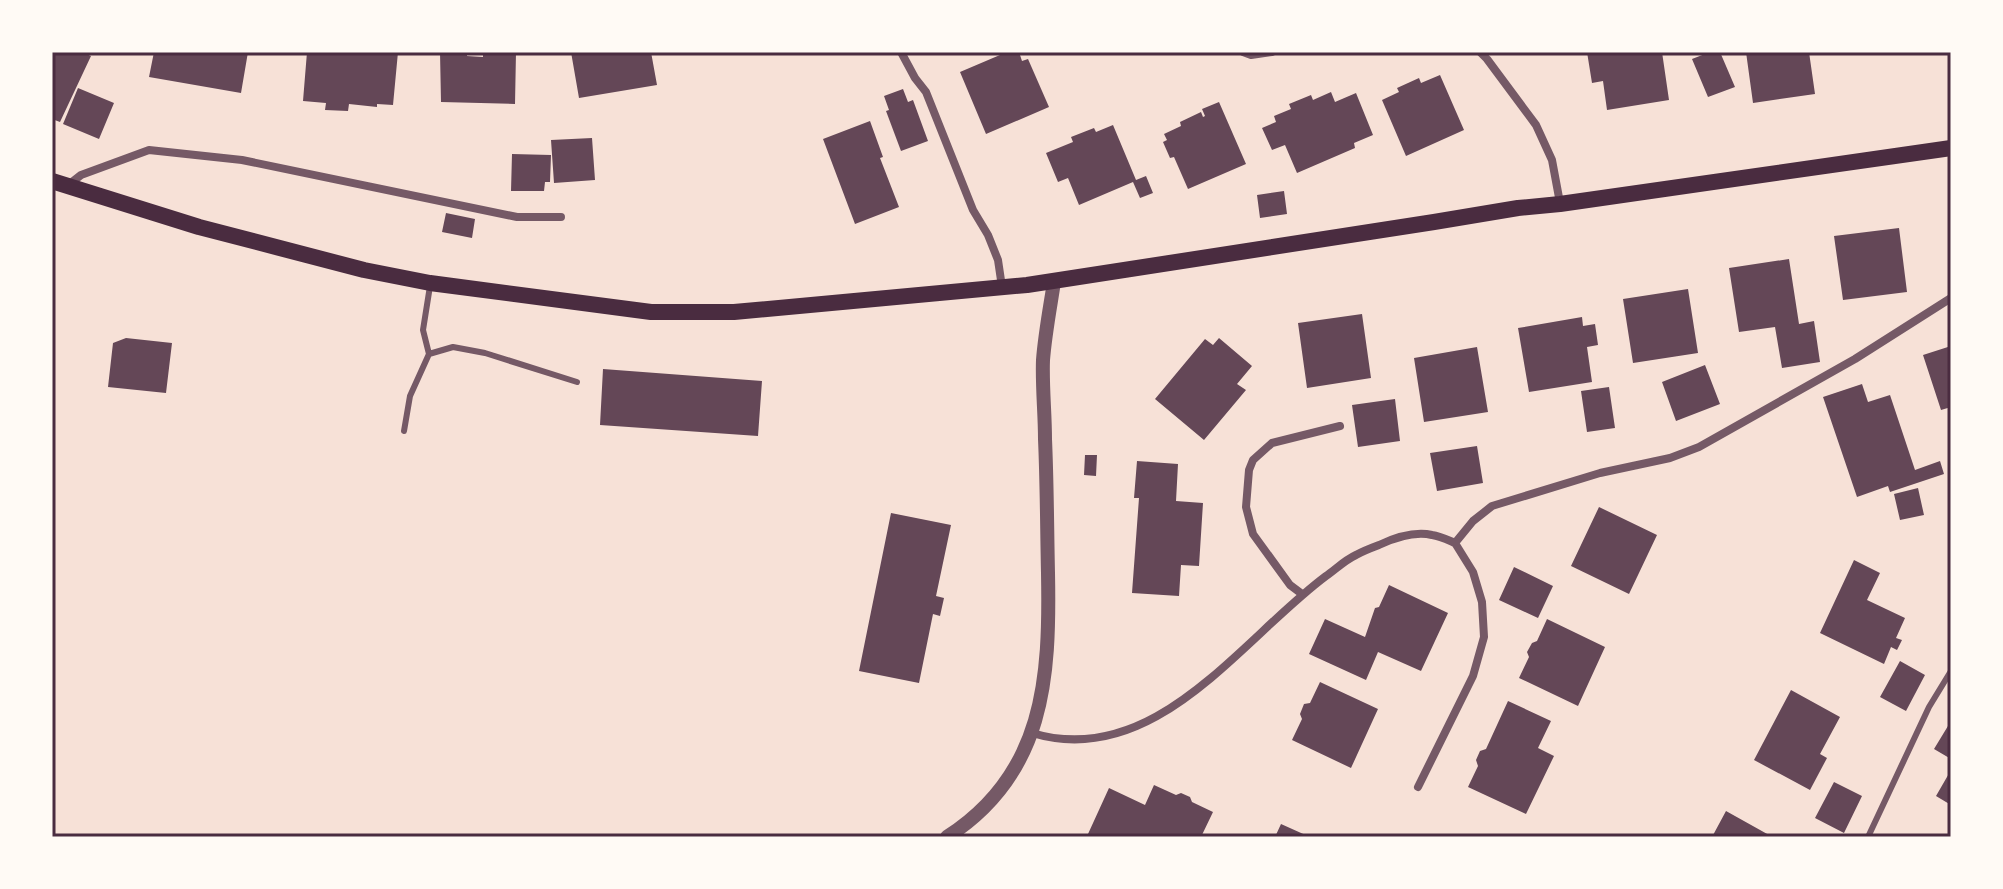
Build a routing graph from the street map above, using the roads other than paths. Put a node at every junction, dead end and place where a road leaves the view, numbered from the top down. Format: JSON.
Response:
{"nodes":[{"id":1,"x":901,"y":52,"type":"edge"},
{"id":2,"x":1243,"y":52,"type":"edge"},
{"id":3,"x":1272,"y":52,"type":"edge"},
{"id":4,"x":1480,"y":52,"type":"edge"},
{"id":5,"x":1951,"y":148,"type":"edge"},
{"id":6,"x":59,"y":184,"type":"edge"},
{"id":7,"x":1560,"y":204,"type":"junction"},
{"id":8,"x":561,"y":217,"type":"dead end"},
{"id":9,"x":1054,"y":282,"type":"junction"},
{"id":10,"x":430,"y":283,"type":"junction"},
{"id":11,"x":1002,"y":288,"type":"junction"},
{"id":12,"x":1951,"y":298,"type":"edge"},
{"id":13,"x":429,"y":354,"type":"junction"},
{"id":14,"x":577,"y":382,"type":"dead end"},
{"id":15,"x":1340,"y":426,"type":"dead end"},
{"id":16,"x":404,"y":431,"type":"dead end"},
{"id":17,"x":1455,"y":543,"type":"junction"},
{"id":18,"x":1302,"y":594,"type":"junction"},
{"id":19,"x":1951,"y":671,"type":"edge"},
{"id":20,"x":1032,"y":733,"type":"junction"},
{"id":21,"x":1418,"y":787,"type":"dead end"},
{"id":22,"x":947,"y":837,"type":"edge"},
{"id":23,"x":1868,"y":837,"type":"edge"}],
"edges":[{"from":1,"to":11,"type":"street"},
{"from":2,"to":3,"type":"street"},
{"from":4,"to":7,"type":"street"},
{"from":5,"to":7,"type":"main road"},
{"from":6,"to":8,"type":"street"},
{"from":6,"to":10,"type":"main road"},
{"from":7,"to":9,"type":"main road"},
{"from":9,"to":11,"type":"main road"},
{"from":9,"to":20,"type":"street"},
{"from":10,"to":11,"type":"main road"},
{"from":10,"to":13,"type":"lane"},
{"from":12,"to":17,"type":"street"},
{"from":13,"to":14,"type":"lane"},
{"from":13,"to":16,"type":"lane"},
{"from":15,"to":18,"type":"street"},
{"from":17,"to":18,"type":"street"},
{"from":17,"to":21,"type":"street"},
{"from":18,"to":20,"type":"street"},
{"from":19,"to":23,"type":"lane"},
{"from":20,"to":22,"type":"street"}]}
